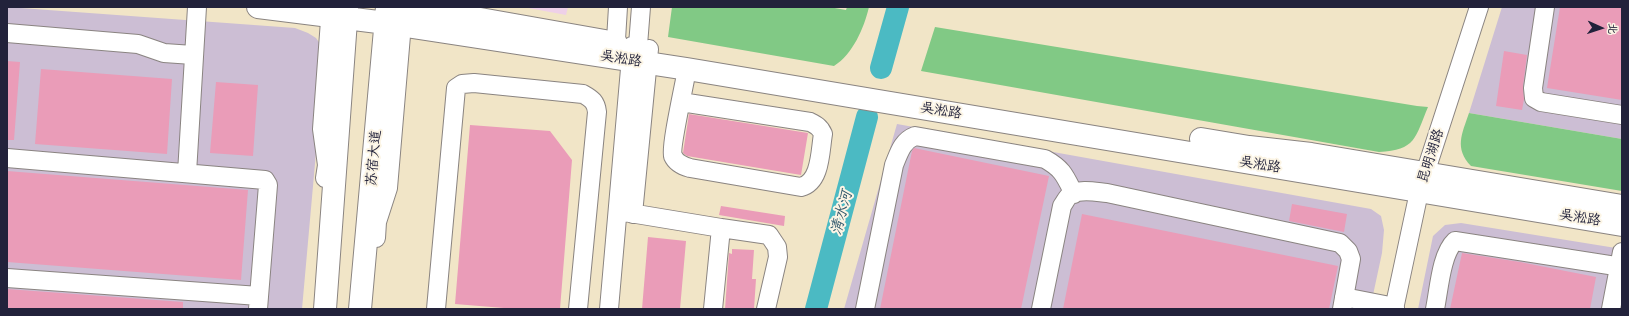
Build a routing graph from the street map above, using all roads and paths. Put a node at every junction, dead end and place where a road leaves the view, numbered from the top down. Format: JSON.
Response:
{"nodes":[{"id":1,"x":197,"y":7,"type":"edge"},
{"id":2,"x":258,"y":7,"type":"edge"},
{"id":3,"x":618,"y":7,"type":"edge"},
{"id":4,"x":641,"y":7,"type":"edge"},
{"id":5,"x":1479,"y":7,"type":"edge"},
{"id":6,"x":1545,"y":7,"type":"edge"},
{"id":7,"x":339,"y":12,"type":"edge"},
{"id":8,"x":398,"y":14,"type":"edge"},
{"id":9,"x":7,"y":33,"type":"edge"},
{"id":10,"x":633,"y":53,"type":"junction"},
{"id":11,"x":193,"y":55,"type":"junction"},
{"id":12,"x":687,"y":69,"type":"junction"},
{"id":13,"x":681,"y":102,"type":"junction"},
{"id":14,"x":1622,"y":115,"type":"edge"},
{"id":15,"x":7,"y":158,"type":"edge"},
{"id":16,"x":187,"y":173,"type":"junction"},
{"id":17,"x":1422,"y":182,"type":"junction"},
{"id":18,"x":1074,"y":194,"type":"junction"},
{"id":19,"x":1622,"y":206,"type":"edge"},
{"id":20,"x":625,"y":212,"type":"junction"},
{"id":21,"x":1622,"y":225,"type":"edge"},
{"id":22,"x":721,"y":228,"type":"junction"},
{"id":23,"x":1621,"y":262,"type":"edge"},
{"id":24,"x":7,"y":278,"type":"edge"},
{"id":25,"x":259,"y":302,"type":"edge"},
{"id":26,"x":1343,"y":303,"type":"edge"},
{"id":27,"x":1394,"y":308,"type":"edge"},
{"id":28,"x":315,"y":309,"type":"edge"},
{"id":29,"x":325,"y":309,"type":"edge"},
{"id":30,"x":360,"y":309,"type":"edge"},
{"id":31,"x":370,"y":309,"type":"edge"},
{"id":32,"x":436,"y":309,"type":"edge"},
{"id":33,"x":578,"y":309,"type":"edge"},
{"id":34,"x":609,"y":309,"type":"edge"},
{"id":35,"x":713,"y":309,"type":"edge"},
{"id":36,"x":766,"y":309,"type":"edge"},
{"id":37,"x":865,"y":309,"type":"edge"},
{"id":38,"x":1041,"y":309,"type":"edge"},
{"id":39,"x":1435,"y":309,"type":"edge"},
{"id":40,"x":1611,"y":309,"type":"edge"}],
"edges":[{"from":1,"to":11,"type":"street"},
{"from":2,"to":7,"type":"main road","name":"吴淞路"},
{"from":3,"to":10,"type":"street"},
{"from":4,"to":10,"type":"street"},
{"from":5,"to":17,"type":"street","name":"昆明湖路"},
{"from":6,"to":14,"type":"street"},
{"from":7,"to":8,"type":"main road","name":"吴淞路"},
{"from":7,"to":28,"type":"street"},
{"from":7,"to":29,"type":"main road"},
{"from":8,"to":10,"type":"main road","name":"吴淞路"},
{"from":8,"to":30,"type":"main road","name":"苏宿大道"},
{"from":8,"to":31,"type":"street"},
{"from":9,"to":11,"type":"street"},
{"from":10,"to":12,"type":"main road","name":"吴淞路"},
{"from":10,"to":17,"type":"main road","name":"吴淞路"},
{"from":10,"to":20,"type":"street"},
{"from":11,"to":16,"type":"street"},
{"from":12,"to":13,"type":"street"},
{"from":12,"to":17,"type":"main road","name":"吴淞路"},
{"from":13,"to":13,"type":"street"},
{"from":15,"to":16,"type":"street"},
{"from":16,"to":25,"type":"street"},
{"from":17,"to":19,"type":"main road","name":"吴淞路"},
{"from":17,"to":21,"type":"main road","name":"吴淞路"},
{"from":17,"to":27,"type":"street","name":"昆明湖路"},
{"from":18,"to":26,"type":"street"},
{"from":18,"to":37,"type":"street"},
{"from":18,"to":38,"type":"street"},
{"from":20,"to":22,"type":"street"},
{"from":20,"to":34,"type":"street"},
{"from":22,"to":35,"type":"street"},
{"from":22,"to":36,"type":"street"},
{"from":23,"to":39,"type":"street"},
{"from":23,"to":40,"type":"street"},
{"from":24,"to":25,"type":"street"},
{"from":26,"to":27,"type":"street"},
{"from":32,"to":33,"type":"street"}]}
